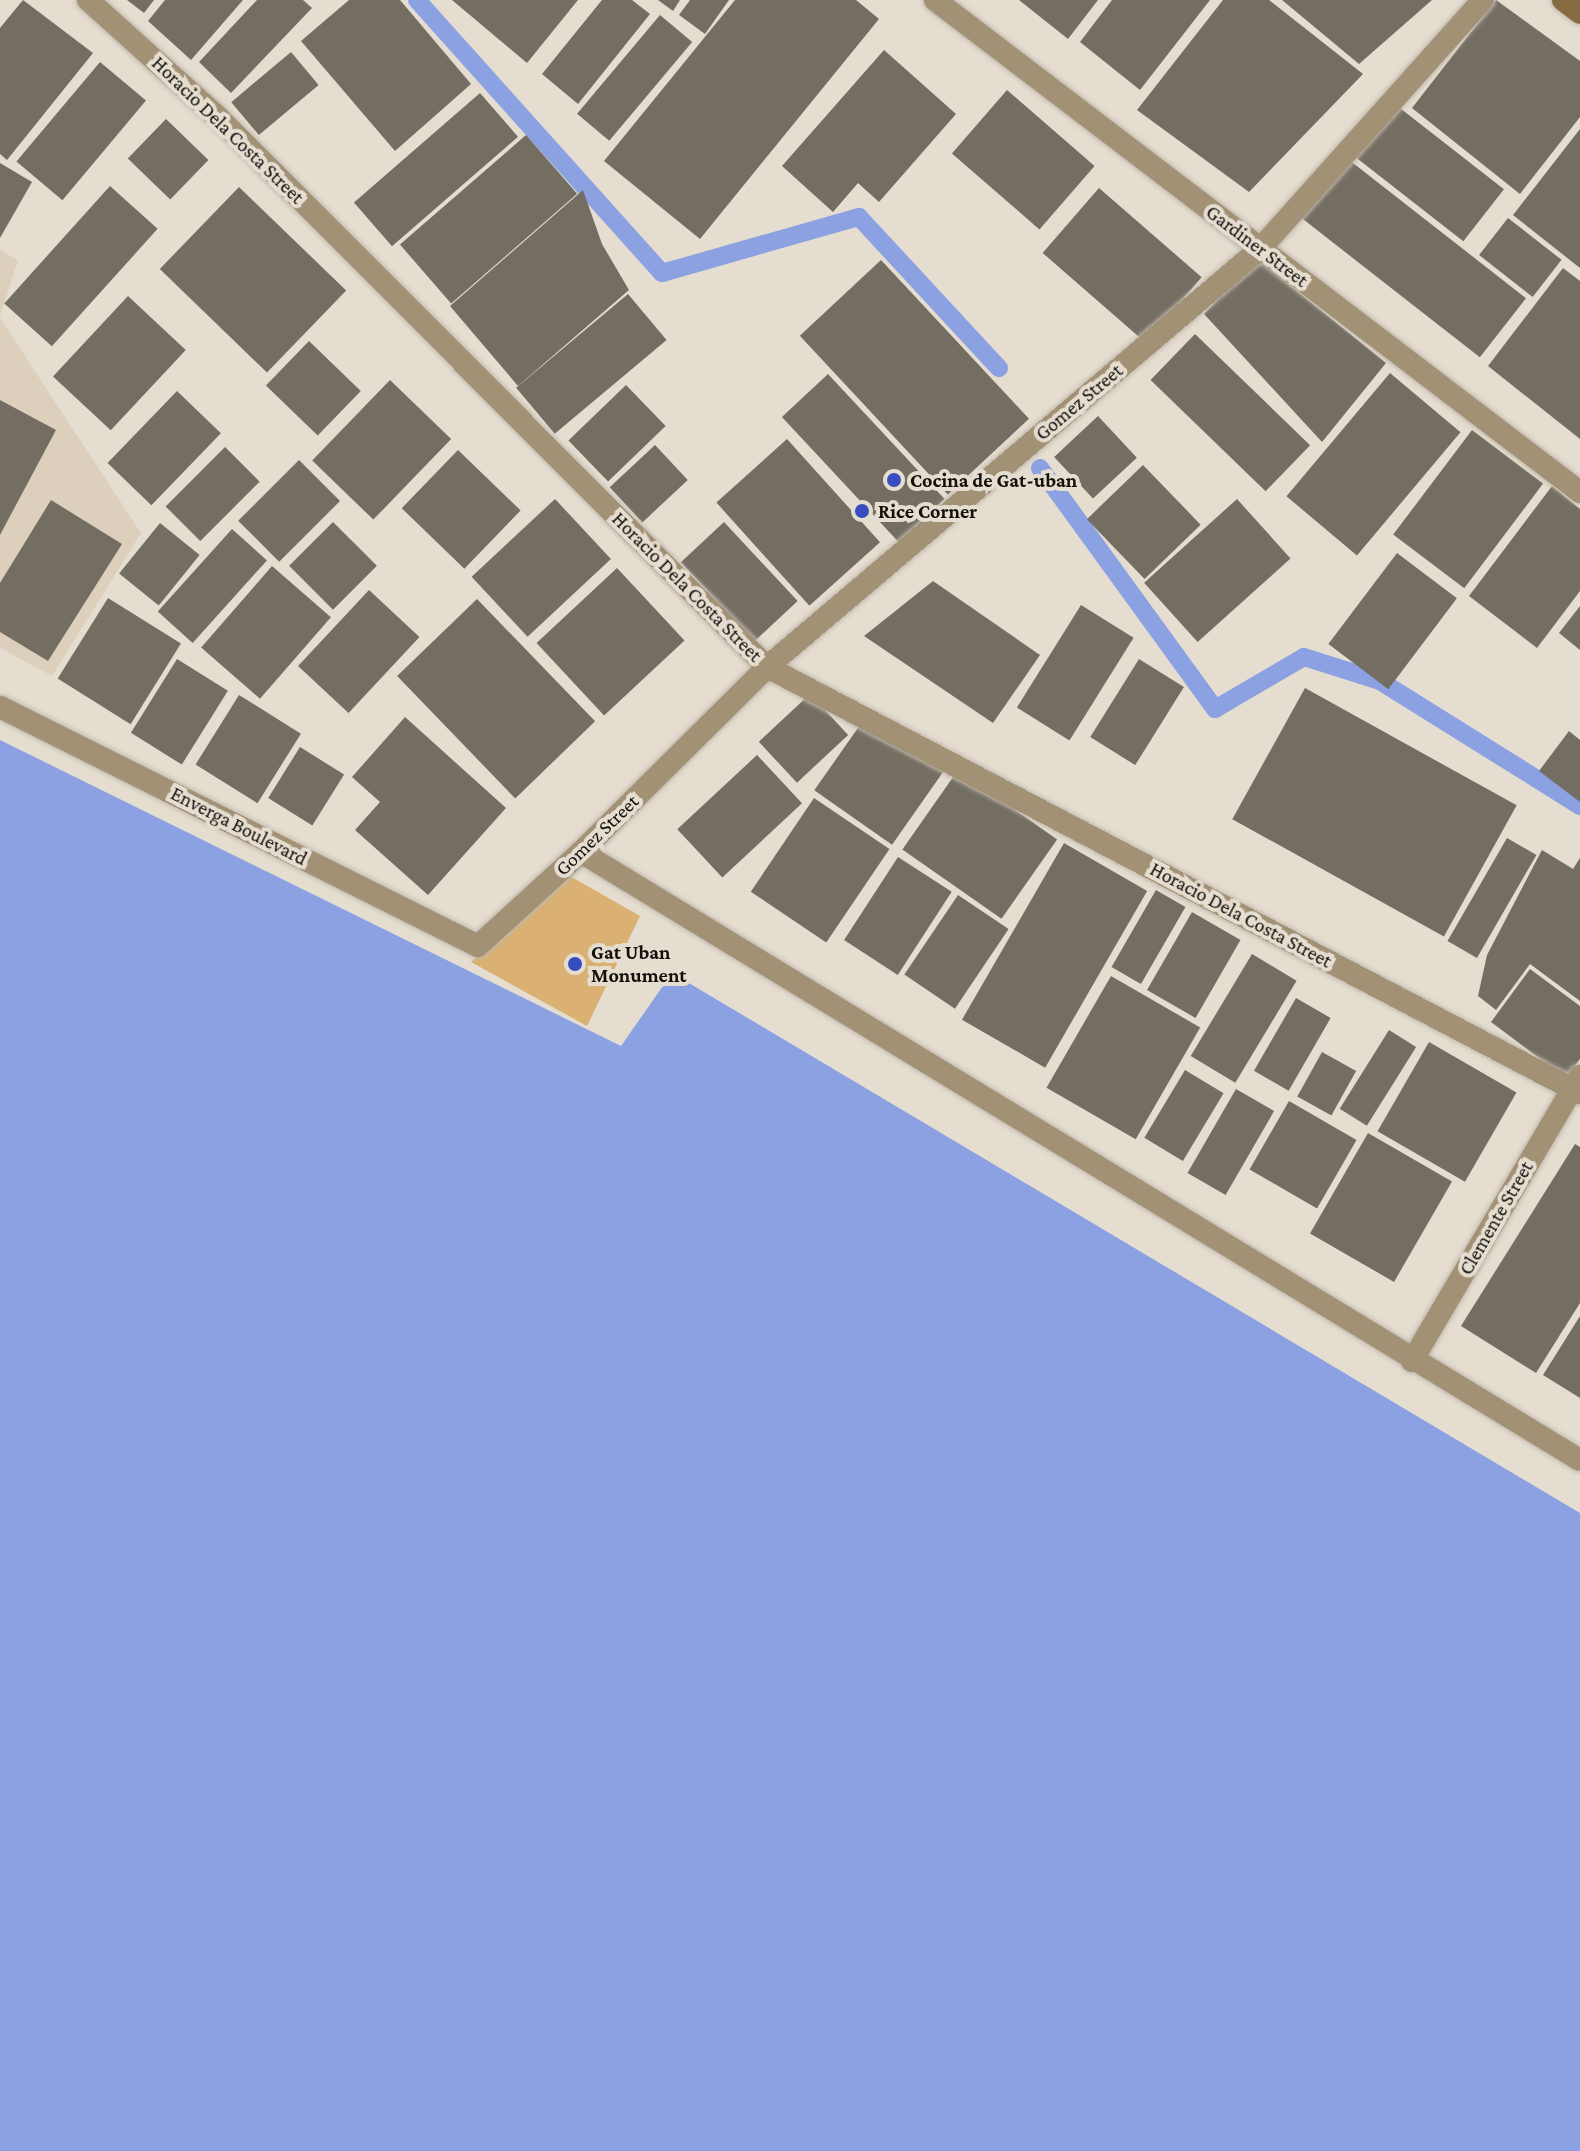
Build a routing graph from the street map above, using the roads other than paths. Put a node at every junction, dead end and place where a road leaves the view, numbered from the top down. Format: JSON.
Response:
{"nodes":[{"id":1,"x":88,"y":0,"type":"edge"},
{"id":2,"x":935,"y":0,"type":"edge"},
{"id":3,"x":1483,"y":0,"type":"edge"},
{"id":4,"x":1563,"y":0,"type":"edge"},
{"id":5,"x":1580,"y":13,"type":"edge"},
{"id":6,"x":1261,"y":248,"type":"junction"},
{"id":7,"x":1580,"y":492,"type":"edge"},
{"id":8,"x":767,"y":667,"type":"junction"},
{"id":9,"x":0,"y":707,"type":"edge"},
{"id":10,"x":581,"y":852,"type":"junction"},
{"id":11,"x":478,"y":946,"type":"joint"},
{"id":12,"x":1577,"y":1086,"type":"edge"},
{"id":13,"x":1412,"y":1361,"type":"junction"},
{"id":14,"x":1580,"y":1460,"type":"edge"}],
"edges":[{"from":1,"to":8,"type":"street","name":"Horacio Dela Costa Street"},
{"from":2,"to":6,"type":"street","name":"Gardiner Street"},
{"from":3,"to":6,"type":"street","name":"Gomez Street"},
{"from":4,"to":5,"type":"main road"},
{"from":6,"to":7,"type":"street","name":"Gardiner Street"},
{"from":6,"to":8,"type":"street","name":"Gomez Street"},
{"from":8,"to":10,"type":"street","name":"Gomez Street"},
{"from":8,"to":12,"type":"street","name":"Horacio Dela Costa Street"},
{"from":9,"to":11,"type":"street","name":"Enverga Boulevard"},
{"from":10,"to":11,"type":"street","name":"Gomez Street"},
{"from":10,"to":13,"type":"street"},
{"from":12,"to":13,"type":"street","name":"Clemente Street"},
{"from":13,"to":14,"type":"street"}]}
